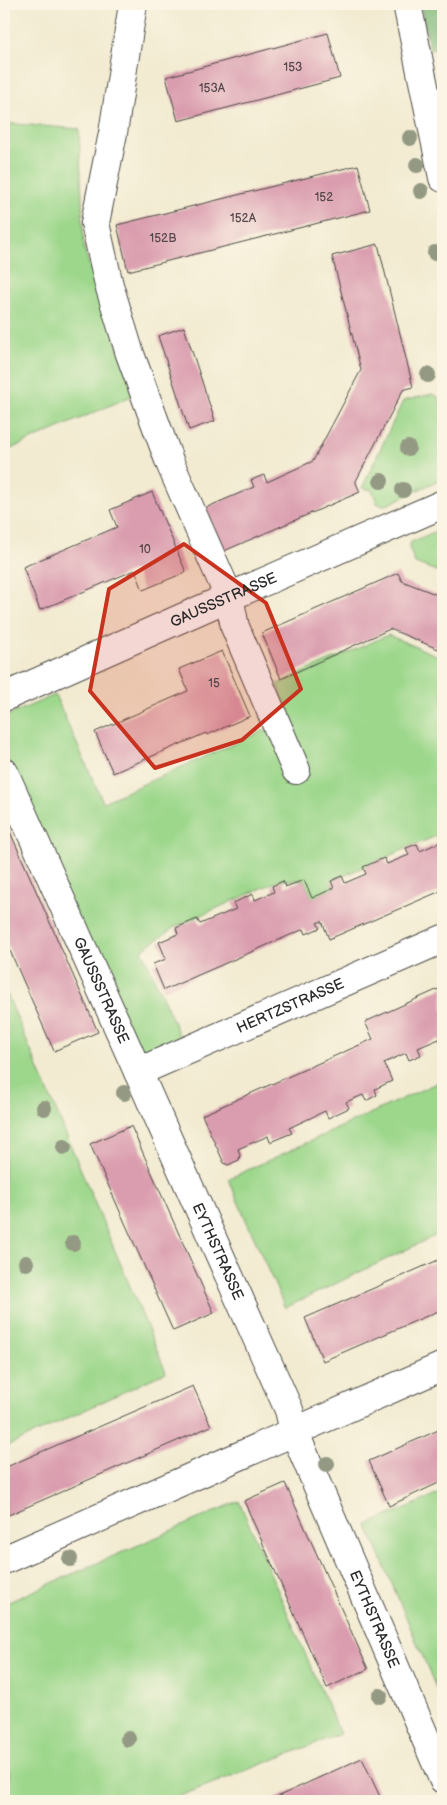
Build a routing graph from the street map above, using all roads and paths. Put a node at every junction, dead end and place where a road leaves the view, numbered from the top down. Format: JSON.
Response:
{"nodes":[{"id":1,"x":133,"y":4,"type":"edge"},
{"id":2,"x":407,"y":4,"type":"edge"},
{"id":3,"x":443,"y":178,"type":"edge"},
{"id":4,"x":443,"y":504,"type":"edge"},
{"id":5,"x":229,"y":597,"type":"junction"},
{"id":6,"x":4,"y":697,"type":"edge"},
{"id":7,"x":296,"y":770,"type":"dead end"},
{"id":8,"x":4,"y":772,"type":"edge"},
{"id":9,"x":443,"y":939,"type":"edge"},
{"id":10,"x":138,"y":1072,"type":"junction"},
{"id":11,"x":443,"y":1366,"type":"edge"},
{"id":12,"x":294,"y":1431,"type":"junction"},
{"id":13,"x":4,"y":1560,"type":"edge"},
{"id":14,"x":443,"y":1779,"type":"edge"}],
"edges":[{"from":1,"to":5,"type":"street"},
{"from":2,"to":3,"type":"street"},
{"from":4,"to":5,"type":"street","name":"GAUSSSTRASSE"},
{"from":5,"to":6,"type":"street","name":"GAUSSSTRASSE"},
{"from":5,"to":7,"type":"street"},
{"from":8,"to":10,"type":"street","name":"GAUSSSTRASSE"},
{"from":9,"to":10,"type":"street","name":"HERTZSTRASSE"},
{"from":10,"to":12,"type":"street","name":"EYTHSTRASSE"},
{"from":11,"to":12,"type":"street"},
{"from":12,"to":13,"type":"street"},
{"from":12,"to":14,"type":"street","name":"EYTHSTRASSE"}]}
